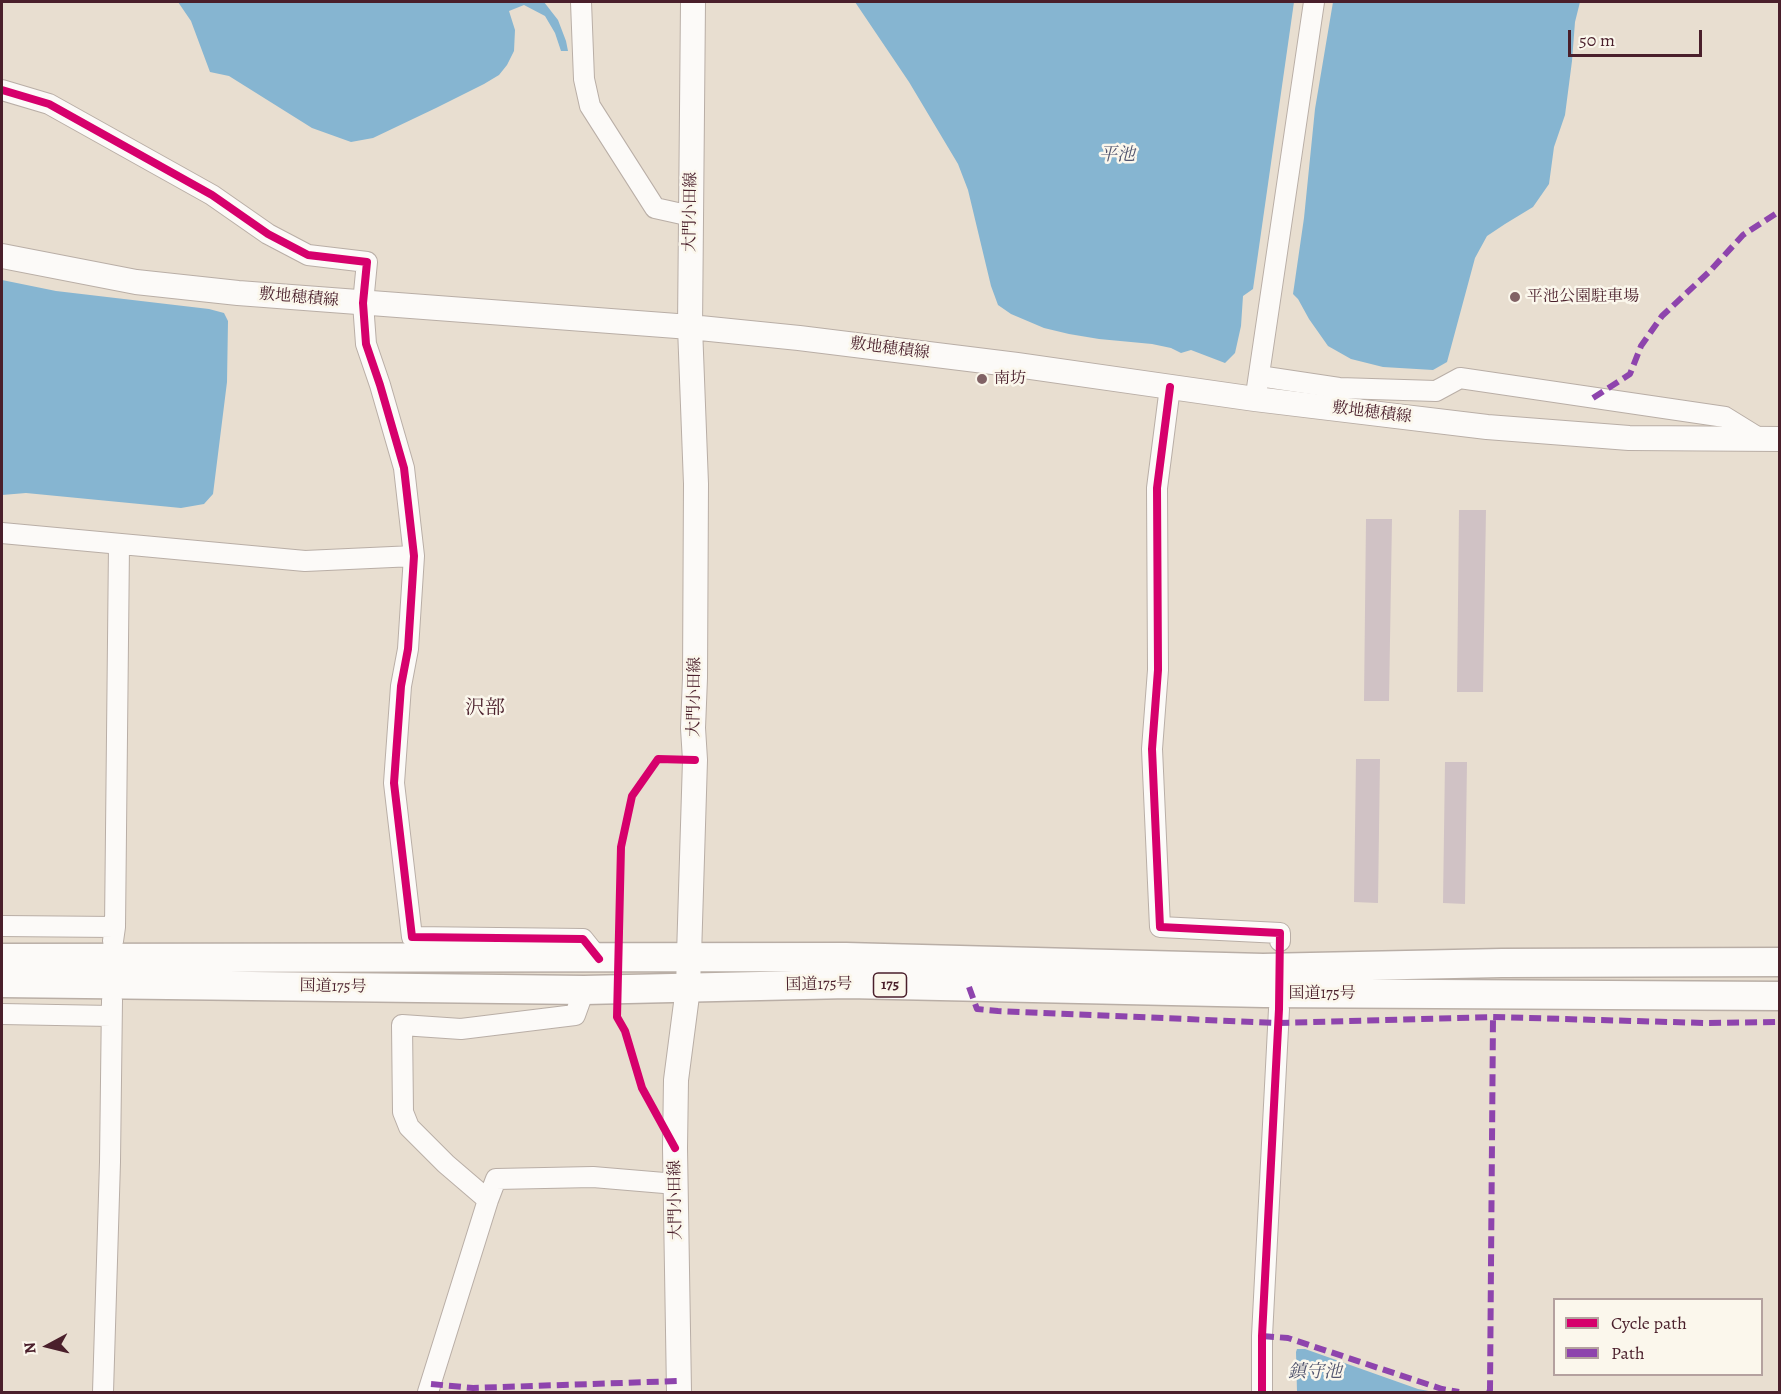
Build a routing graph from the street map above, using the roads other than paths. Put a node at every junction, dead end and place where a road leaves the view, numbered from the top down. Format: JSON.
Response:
{"nodes":[{"id":1,"x":581,"y":2,"type":"edge"},
{"id":2,"x":693,"y":2,"type":"edge"},
{"id":3,"x":1314,"y":2,"type":"edge"},
{"id":4,"x":2,"y":90,"type":"edge"},
{"id":5,"x":691,"y":216,"type":"junction"},
{"id":6,"x":2,"y":256,"type":"edge"},
{"id":7,"x":363,"y":303,"type":"junction"},
{"id":8,"x":690,"y":327,"type":"junction"},
{"id":9,"x":1170,"y":387,"type":"junction"},
{"id":10,"x":1257,"y":388,"type":"junction"},
{"id":11,"x":1769,"y":439,"type":"edge"},
{"id":12,"x":2,"y":533,"type":"edge"},
{"id":13,"x":119,"y":545,"type":"junction"},
{"id":14,"x":414,"y":556,"type":"junction"},
{"id":15,"x":2,"y":926,"type":"edge"},
{"id":16,"x":1280,"y":941,"type":"dead end"},
{"id":17,"x":690,"y":956,"type":"junction"},
{"id":18,"x":2,"y":958,"type":"edge"},
{"id":19,"x":599,"y":959,"type":"junction"},
{"id":20,"x":1779,"y":962,"type":"edge"},
{"id":21,"x":2,"y":983,"type":"edge"},
{"id":22,"x":688,"y":988,"type":"junction"},
{"id":23,"x":584,"y":990,"type":"junction"},
{"id":24,"x":1779,"y":996,"type":"edge"},
{"id":25,"x":1279,"y":1009,"type":"dead end"},
{"id":26,"x":2,"y":1014,"type":"edge"},
{"id":27,"x":676,"y":1184,"type":"junction"},
{"id":28,"x":488,"y":1200,"type":"junction"},
{"id":29,"x":103,"y":1392,"type":"edge"},
{"id":30,"x":428,"y":1392,"type":"edge"},
{"id":31,"x":679,"y":1392,"type":"edge"},
{"id":32,"x":1262,"y":1392,"type":"edge"}],
"edges":[{"from":1,"to":5,"type":"street"},
{"from":2,"to":5,"type":"main road","name":"大門小田線"},
{"from":3,"to":10,"type":"street"},
{"from":4,"to":7,"type":"street"},
{"from":5,"to":8,"type":"main road","name":"大門小田線"},
{"from":6,"to":7,"type":"main road","name":"敷地穂積線"},
{"from":7,"to":8,"type":"main road","name":"敷地穂積線"},
{"from":7,"to":14,"type":"street"},
{"from":8,"to":9,"type":"main road","name":"敷地穂積線"},
{"from":8,"to":17,"type":"main road","name":"大門小田線"},
{"from":9,"to":10,"type":"main road","name":"敷地穂積線"},
{"from":9,"to":16,"type":"street"},
{"from":10,"to":11,"type":"main road","name":"敷地穂積線"},
{"from":10,"to":11,"type":"street"},
{"from":12,"to":13,"type":"street"},
{"from":13,"to":14,"type":"street"},
{"from":13,"to":15,"type":"street"},
{"from":14,"to":19,"type":"street"},
{"from":17,"to":19,"type":"highway","name":"国道175号","number":"175"},
{"from":17,"to":20,"type":"highway","name":"国道175号","number":"175"},
{"from":17,"to":22,"type":"main road","name":"大門小田線"},
{"from":18,"to":19,"type":"highway","name":"国道175号","number":"175"},
{"from":21,"to":23,"type":"highway","name":"国道175号","number":"175"},
{"from":22,"to":23,"type":"highway","name":"国道175号","number":"175"},
{"from":22,"to":24,"type":"highway","name":"国道175号","number":"175"},
{"from":22,"to":27,"type":"main road","name":"大門小田線"},
{"from":23,"to":28,"type":"street"},
{"from":25,"to":32,"type":"street"},
{"from":26,"to":29,"type":"street"},
{"from":27,"to":28,"type":"street"},
{"from":27,"to":31,"type":"main road","name":"大門小田線"},
{"from":28,"to":30,"type":"street"}]}
